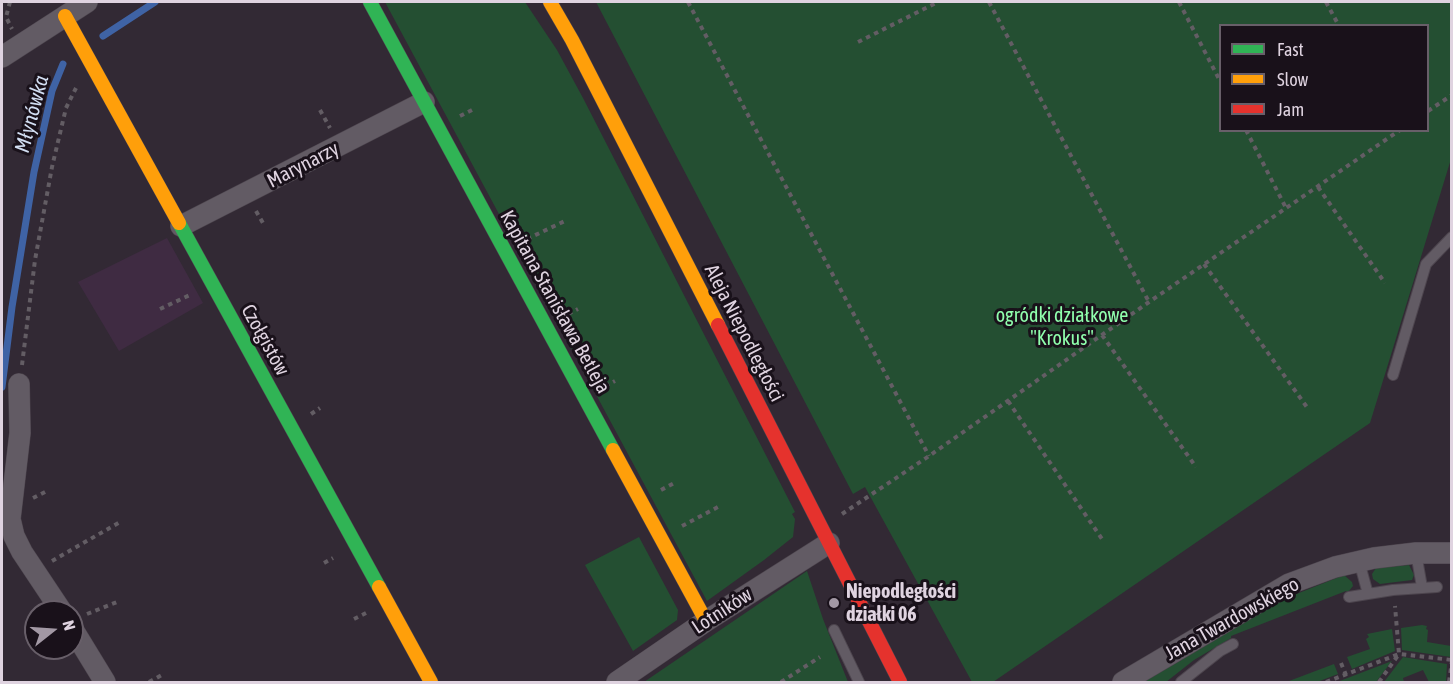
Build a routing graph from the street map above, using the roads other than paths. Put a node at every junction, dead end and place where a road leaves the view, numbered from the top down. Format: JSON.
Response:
{"nodes":[{"id":1,"x":87,"y":2,"type":"edge"},
{"id":2,"x":370,"y":2,"type":"edge"},
{"id":3,"x":550,"y":2,"type":"edge"},
{"id":4,"x":69,"y":22,"type":"junction"},
{"id":5,"x":2,"y":57,"type":"edge"},
{"id":6,"x":424,"y":102,"type":"junction"},
{"id":7,"x":181,"y":226,"type":"junction"},
{"id":8,"x":1452,"y":237,"type":"edge"},
{"id":9,"x":1393,"y":375,"type":"dead end"},
{"id":10,"x":19,"y":384,"type":"road end"},
{"id":11,"x":825,"y":535,"type":"junction"},
{"id":12,"x":1416,"y":553,"type":"junction"},
{"id":13,"x":1452,"y":553,"type":"edge"},
{"id":14,"x":1359,"y":561,"type":"junction"},
{"id":15,"x":1422,"y":587,"type":"junction"},
{"id":16,"x":1437,"y":587,"type":"dead end"},
{"id":17,"x":1368,"y":594,"type":"junction"},
{"id":18,"x":1349,"y":597,"type":"dead end"},
{"id":19,"x":57,"y":600,"type":"edge"},
{"id":20,"x":706,"y":621,"type":"junction"},
{"id":21,"x":834,"y":630,"type":"dead end"},
{"id":22,"x":84,"y":643,"type":"edge"},
{"id":23,"x":1233,"y":644,"type":"dead end"},
{"id":24,"x":105,"y":682,"type":"edge"},
{"id":25,"x":431,"y":682,"type":"edge"},
{"id":26,"x":617,"y":682,"type":"edge"},
{"id":27,"x":859,"y":682,"type":"edge"},
{"id":28,"x":900,"y":682,"type":"edge"},
{"id":29,"x":1123,"y":682,"type":"edge"},
{"id":30,"x":1181,"y":682,"type":"edge"}],
"edges":[{"from":1,"to":4,"type":"street"},
{"from":2,"to":6,"type":"street","name":"Kapitana Stanisława Betleja"},
{"from":3,"to":11,"type":"street","name":"Aleja Niepodległości"},
{"from":4,"to":5,"type":"street"},
{"from":4,"to":7,"type":"street","name":"Czołgistów"},
{"from":6,"to":7,"type":"street","name":"Marynarzy"},
{"from":6,"to":20,"type":"street","name":"Kapitana Stanisława Betleja"},
{"from":7,"to":25,"type":"street","name":"Czołgistów"},
{"from":8,"to":9,"type":"lane"},
{"from":10,"to":19,"type":"street"},
{"from":11,"to":20,"type":"street","name":"Lotników"},
{"from":11,"to":28,"type":"street","name":"Aleja Niepodległości"},
{"from":12,"to":13,"type":"street","name":"Jana Twardowskiego"},
{"from":12,"to":14,"type":"street","name":"Jana Twardowskiego"},
{"from":12,"to":15,"type":"lane"},
{"from":14,"to":17,"type":"lane"},
{"from":14,"to":29,"type":"street","name":"Jana Twardowskiego"},
{"from":15,"to":16,"type":"lane"},
{"from":15,"to":17,"type":"lane"},
{"from":17,"to":18,"type":"lane"},
{"from":20,"to":26,"type":"street","name":"Lotników"},
{"from":21,"to":27,"type":"lane"},
{"from":22,"to":24,"type":"street"},
{"from":23,"to":30,"type":"lane"}]}
